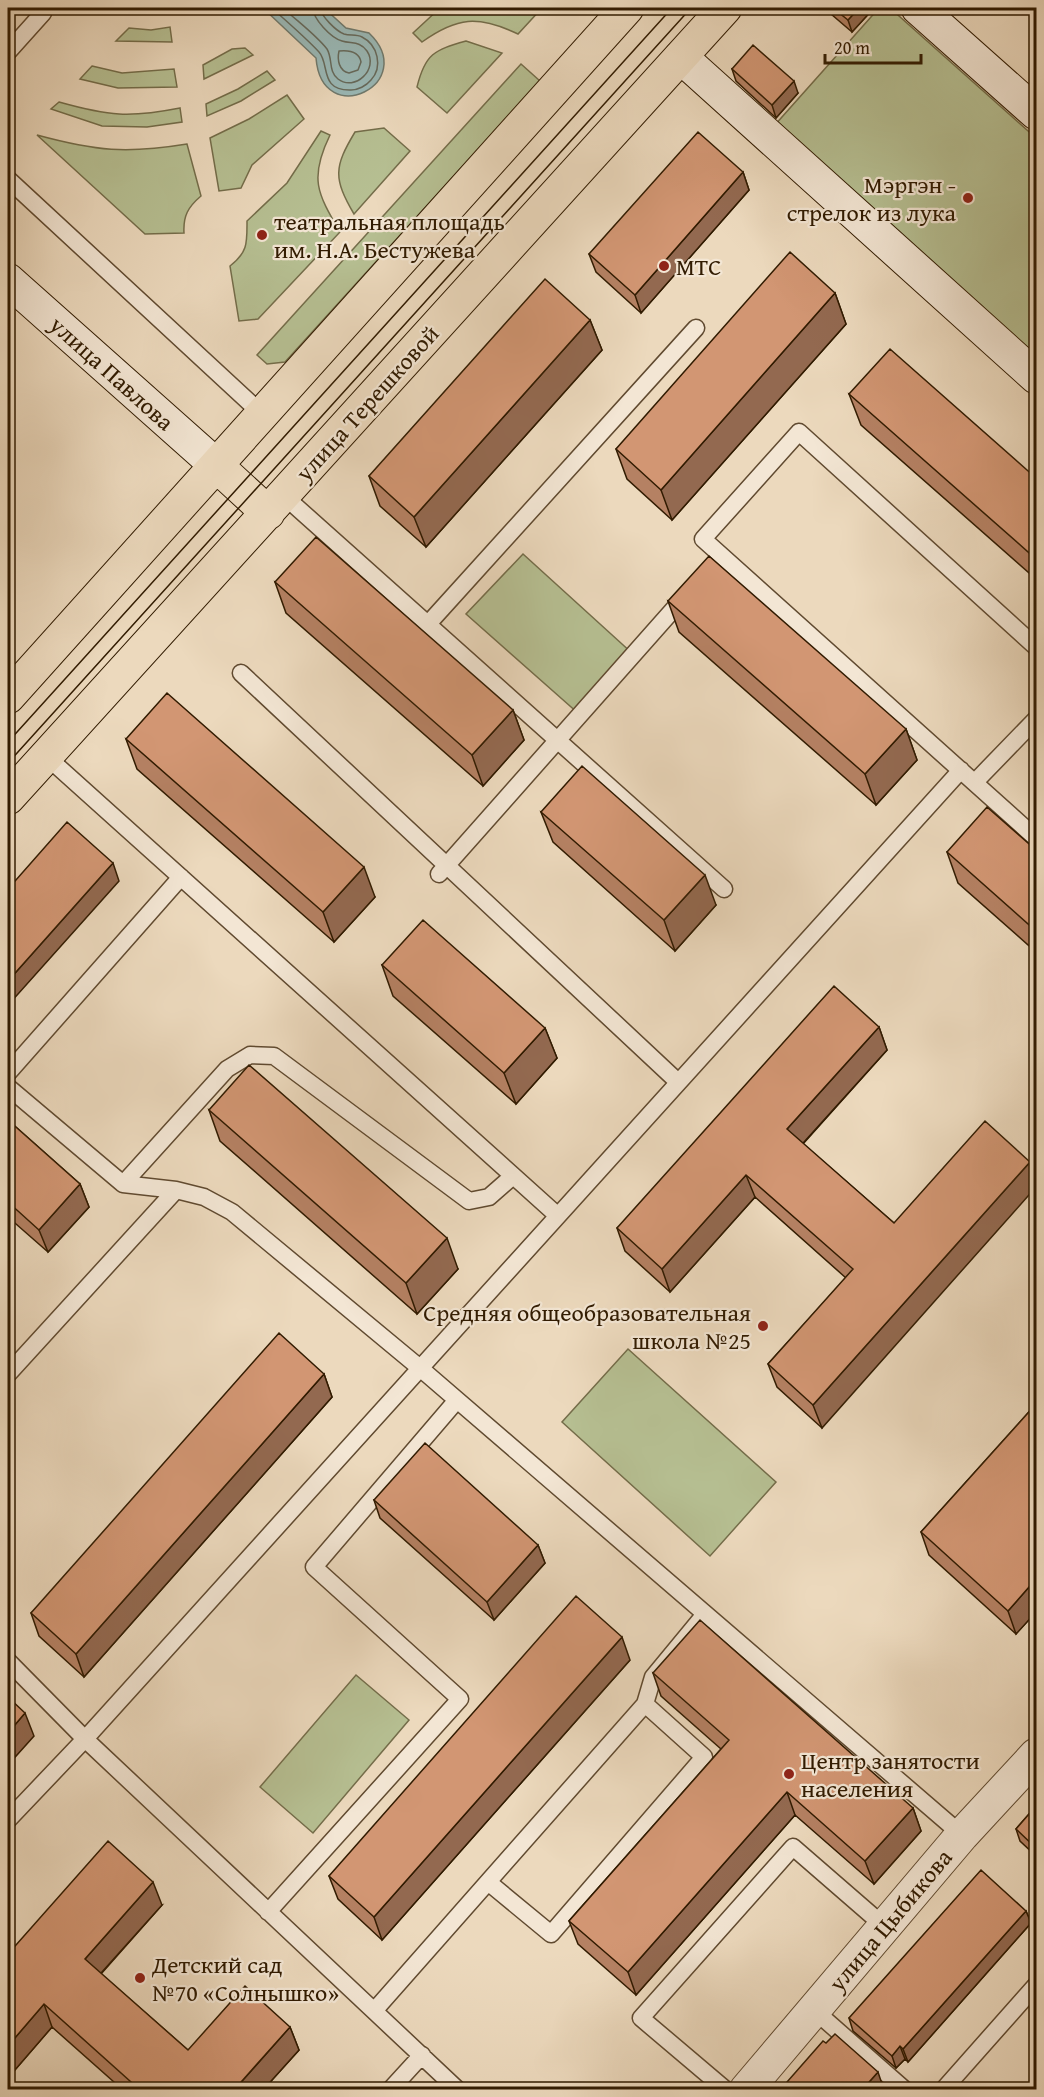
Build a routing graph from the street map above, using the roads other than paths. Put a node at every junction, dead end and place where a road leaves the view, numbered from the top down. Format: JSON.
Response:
{"nodes":[{"id":1,"x":627,"y":8,"type":"edge"},
{"id":2,"x":725,"y":8,"type":"edge"},
{"id":3,"x":918,"y":8,"type":"edge"},
{"id":4,"x":43,"y":13,"type":"dead end"},
{"id":5,"x":8,"y":52,"type":"edge"},
{"id":6,"x":681,"y":57,"type":"junction"},
{"id":7,"x":1036,"y":114,"type":"edge"},
{"id":8,"x":8,"y":179,"type":"edge"},
{"id":9,"x":8,"y":280,"type":"edge"},
{"id":10,"x":696,"y":328,"type":"dead end"},
{"id":11,"x":1036,"y":376,"type":"edge"},
{"id":12,"x":263,"y":415,"type":"junction"},
{"id":13,"x":217,"y":466,"type":"junction"},
{"id":14,"x":275,"y":504,"type":"junction"},
{"id":15,"x":700,"y":579,"type":"edge"},
{"id":16,"x":428,"y":624,"type":"junction"},
{"id":17,"x":1036,"y":647,"type":"edge"},
{"id":18,"x":241,"y":673,"type":"dead end"},
{"id":19,"x":8,"y":697,"type":"edge"},
{"id":20,"x":1036,"y":719,"type":"edge"},
{"id":21,"x":556,"y":739,"type":"junction"},
{"id":22,"x":46,"y":756,"type":"junction"},
{"id":23,"x":961,"y":770,"type":"junction"},
{"id":24,"x":975,"y":782,"type":"junction"},
{"id":25,"x":8,"y":798,"type":"edge"},
{"id":26,"x":1036,"y":838,"type":"edge"},
{"id":27,"x":443,"y":868,"type":"junction"},
{"id":28,"x":181,"y":877,"type":"junction"},
{"id":29,"x":724,"y":889,"type":"dead end"},
{"id":30,"x":8,"y":1073,"type":"edge"},
{"id":31,"x":678,"y":1082,"type":"junction"},
{"id":32,"x":8,"y":1087,"type":"edge"},
{"id":33,"x":513,"y":1176,"type":"junction"},
{"id":34,"x":123,"y":1184,"type":"junction"},
{"id":35,"x":176,"y":1190,"type":"junction"},
{"id":36,"x":558,"y":1216,"type":"junction"},
{"id":37,"x":420,"y":1368,"type":"junction"},
{"id":38,"x":8,"y":1374,"type":"edge"},
{"id":39,"x":457,"y":1400,"type":"junction"},
{"id":40,"x":705,"y":1614,"type":"junction"},
{"id":41,"x":8,"y":1661,"type":"edge"},
{"id":42,"x":645,"y":1704,"type":"junction"},
{"id":43,"x":85,"y":1739,"type":"junction"},
{"id":44,"x":1036,"y":1755,"type":"edge"},
{"id":45,"x":8,"y":1820,"type":"edge"},
{"id":46,"x":962,"y":1835,"type":"junction"},
{"id":47,"x":488,"y":1882,"type":"junction"},
{"id":48,"x":268,"y":1912,"type":"junction"},
{"id":49,"x":884,"y":1926,"type":"junction"},
{"id":50,"x":1036,"y":1985,"type":"edge"},
{"id":51,"x":814,"y":2010,"type":"junction"},
{"id":52,"x":374,"y":2011,"type":"junction"},
{"id":53,"x":422,"y":2055,"type":"junction"},
{"id":54,"x":390,"y":2090,"type":"edge"},
{"id":55,"x":458,"y":2090,"type":"edge"},
{"id":56,"x":726,"y":2090,"type":"edge"},
{"id":57,"x":746,"y":2090,"type":"edge"},
{"id":58,"x":905,"y":2090,"type":"edge"},
{"id":59,"x":943,"y":2090,"type":"edge"}],
"edges":[{"from":1,"to":12,"type":"main road"},
{"from":2,"to":6,"type":"main road","name":"улица Терешковой"},
{"from":3,"to":7,"type":"street"},
{"from":4,"to":5,"type":"lane"},
{"from":6,"to":11,"type":"street"},
{"from":6,"to":14,"type":"main road","name":"улица Терешковой"},
{"from":8,"to":12,"type":"lane"},
{"from":9,"to":13,"type":"street","name":"улица Павлова"},
{"from":10,"to":16,"type":"lane"},
{"from":12,"to":13,"type":"main road"},
{"from":13,"to":14,"type":"main road"},
{"from":13,"to":19,"type":"main road"},
{"from":14,"to":16,"type":"lane"},
{"from":14,"to":22,"type":"main road","name":"улица Терешковой"},
{"from":15,"to":21,"type":"lane"},
{"from":16,"to":21,"type":"lane"},
{"from":17,"to":23,"type":"lane"},
{"from":18,"to":27,"type":"lane"},
{"from":20,"to":24,"type":"lane"},
{"from":21,"to":27,"type":"lane"},
{"from":21,"to":29,"type":"lane"},
{"from":22,"to":25,"type":"main road","name":"улица Терешковой"},
{"from":22,"to":28,"type":"lane"},
{"from":23,"to":24,"type":"lane"},
{"from":23,"to":31,"type":"lane"},
{"from":24,"to":26,"type":"lane"},
{"from":27,"to":31,"type":"lane"},
{"from":28,"to":30,"type":"lane"},
{"from":28,"to":33,"type":"lane"},
{"from":31,"to":36,"type":"lane"},
{"from":32,"to":34,"type":"lane"},
{"from":33,"to":34,"type":"lane"},
{"from":33,"to":36,"type":"lane"},
{"from":34,"to":35,"type":"lane"},
{"from":35,"to":37,"type":"lane"},
{"from":35,"to":38,"type":"lane"},
{"from":36,"to":37,"type":"lane"},
{"from":37,"to":39,"type":"lane"},
{"from":37,"to":43,"type":"lane"},
{"from":39,"to":40,"type":"lane"},
{"from":39,"to":48,"type":"lane"},
{"from":40,"to":42,"type":"lane"},
{"from":40,"to":46,"type":"lane"},
{"from":41,"to":43,"type":"lane"},
{"from":42,"to":47,"type":"lane"},
{"from":42,"to":47,"type":"lane"},
{"from":43,"to":45,"type":"lane"},
{"from":43,"to":48,"type":"lane"},
{"from":44,"to":46,"type":"street","name":"улица Цыбикова"},
{"from":46,"to":49,"type":"street","name":"улица Цыбикова"},
{"from":47,"to":52,"type":"lane"},
{"from":48,"to":52,"type":"lane"},
{"from":49,"to":51,"type":"street","name":"улица Цыбикова"},
{"from":49,"to":56,"type":"lane"},
{"from":50,"to":59,"type":"lane"},
{"from":51,"to":57,"type":"street","name":"улица Цыбикова"},
{"from":51,"to":58,"type":"lane"},
{"from":52,"to":53,"type":"lane"},
{"from":53,"to":54,"type":"lane"},
{"from":53,"to":55,"type":"lane"}]}
